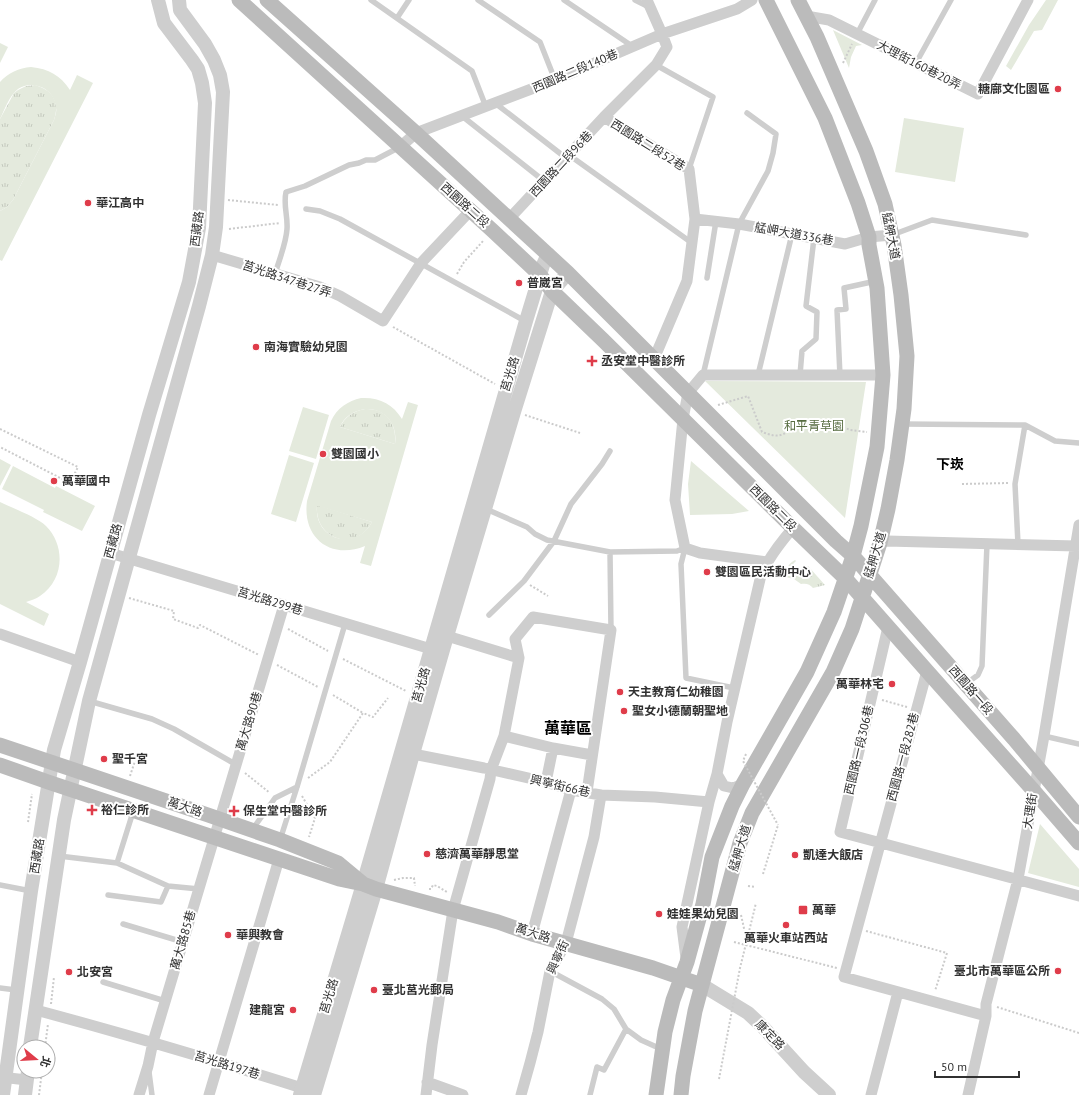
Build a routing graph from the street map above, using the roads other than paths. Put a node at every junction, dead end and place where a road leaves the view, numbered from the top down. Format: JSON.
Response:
{"nodes":[{"id":1,"x":158,"y":0,"type":"edge"},
{"id":2,"x":179,"y":0,"type":"edge"},
{"id":3,"x":238,"y":0,"type":"edge"},
{"id":4,"x":371,"y":0,"type":"edge"},
{"id":5,"x":409,"y":0,"type":"edge"},
{"id":6,"x":478,"y":0,"type":"edge"},
{"id":7,"x":564,"y":0,"type":"edge"},
{"id":8,"x":635,"y":0,"type":"edge"},
{"id":9,"x":752,"y":0,"type":"edge"},
{"id":10,"x":766,"y":0,"type":"edge"},
{"id":11,"x":798,"y":0,"type":"edge"},
{"id":12,"x":875,"y":0,"type":"edge"},
{"id":13,"x":951,"y":0,"type":"edge"},
{"id":14,"x":1028,"y":0,"type":"edge"},
{"id":15,"x":273,"y":2,"type":"edge"},
{"id":16,"x":649,"y":4,"type":"edge"},
{"id":17,"x":806,"y":16,"type":"junction"},
{"id":18,"x":396,"y":18,"type":"junction"},
{"id":19,"x":662,"y":34,"type":"junction"},
{"id":20,"x":858,"y":34,"type":"junction"},
{"id":21,"x":632,"y":46,"type":"junction"},
{"id":22,"x":916,"y":63,"type":"junction"},
{"id":23,"x":656,"y":65,"type":"junction"},
{"id":24,"x":555,"y":80,"type":"junction"},
{"id":25,"x":490,"y":105,"type":"junction"},
{"id":26,"x":747,"y":113,"type":"dead end"},
{"id":27,"x":462,"y":116,"type":"junction"},
{"id":28,"x":604,"y":117,"type":"junction"},
{"id":29,"x":416,"y":134,"type":"junction"},
{"id":30,"x":400,"y":147,"type":"junction"},
{"id":31,"x":568,"y":157,"type":"junction"},
{"id":32,"x":689,"y":169,"type":"junction"},
{"id":33,"x":545,"y":182,"type":"junction"},
{"id":34,"x":306,"y":209,"type":"dead end"},
{"id":35,"x":470,"y":210,"type":"junction"},
{"id":36,"x":510,"y":219,"type":"junction"},
{"id":37,"x":695,"y":219,"type":"junction"},
{"id":38,"x":716,"y":221,"type":"junction"},
{"id":39,"x":739,"y":224,"type":"junction"},
{"id":40,"x":792,"y":234,"type":"junction"},
{"id":41,"x":892,"y":235,"type":"junction"},
{"id":42,"x":1026,"y":235,"type":"dead end"},
{"id":43,"x":869,"y":237,"type":"junction"},
{"id":44,"x":814,"y":238,"type":"junction"},
{"id":45,"x":692,"y":243,"type":"junction"},
{"id":46,"x":548,"y":254,"type":"junction"},
{"id":47,"x":212,"y":255,"type":"junction"},
{"id":48,"x":421,"y":263,"type":"junction"},
{"id":49,"x":568,"y":273,"type":"junction"},
{"id":50,"x":275,"y":274,"type":"junction"},
{"id":51,"x":540,"y":275,"type":"junction"},
{"id":52,"x":707,"y":278,"type":"dead end"},
{"id":53,"x":876,"y":281,"type":"junction"},
{"id":54,"x":552,"y":291,"type":"junction"},
{"id":55,"x":526,"y":321,"type":"junction"},
{"id":56,"x":654,"y":359,"type":"junction"},
{"id":57,"x":703,"y":375,"type":"junction"},
{"id":58,"x":758,"y":375,"type":"junction"},
{"id":59,"x":800,"y":375,"type":"junction"},
{"id":60,"x":883,"y":375,"type":"junction"},
{"id":61,"x":840,"y":376,"type":"junction"},
{"id":62,"x":688,"y":393,"type":"junction"},
{"id":63,"x":683,"y":419,"type":"junction"},
{"id":64,"x":902,"y":424,"type":"junction"},
{"id":65,"x":1025,"y":425,"type":"junction"},
{"id":66,"x":1079,"y":443,"type":"edge"},
{"id":67,"x":610,"y":451,"type":"dead end"},
{"id":68,"x":485,"y":508,"type":"junction"},
{"id":69,"x":1079,"y":525,"type":"edge"},
{"id":70,"x":793,"y":528,"type":"junction"},
{"id":71,"x":554,"y":541,"type":"junction"},
{"id":72,"x":880,"y":543,"type":"junction"},
{"id":73,"x":987,"y":544,"type":"junction"},
{"id":74,"x":1018,"y":544,"type":"junction"},
{"id":75,"x":1077,"y":546,"type":"edge"},
{"id":76,"x":684,"y":548,"type":"junction"},
{"id":77,"x":610,"y":552,"type":"junction"},
{"id":78,"x":110,"y":553,"type":"junction"},
{"id":79,"x":129,"y":558,"type":"junction"},
{"id":80,"x":767,"y":562,"type":"junction"},
{"id":81,"x":861,"y":565,"type":"junction"},
{"id":82,"x":845,"y":578,"type":"junction"},
{"id":83,"x":863,"y":598,"type":"junction"},
{"id":84,"x":284,"y":605,"type":"junction"},
{"id":85,"x":489,"y":615,"type":"dead end"},
{"id":86,"x":345,"y":624,"type":"junction"},
{"id":87,"x":888,"y":627,"type":"junction"},
{"id":88,"x":611,"y":630,"type":"junction"},
{"id":89,"x":0,"y":634,"type":"edge"},
{"id":90,"x":447,"y":636,"type":"junction"},
{"id":91,"x":431,"y":649,"type":"junction"},
{"id":92,"x":519,"y":658,"type":"junction"},
{"id":93,"x":80,"y":662,"type":"junction"},
{"id":94,"x":926,"y":671,"type":"junction"},
{"id":95,"x":966,"y":684,"type":"junction"},
{"id":96,"x":734,"y":688,"type":"junction"},
{"id":97,"x":89,"y":701,"type":"junction"},
{"id":98,"x":504,"y":736,"type":"junction"},
{"id":99,"x":1044,"y":736,"type":"junction"},
{"id":100,"x":1079,"y":744,"type":"edge"},
{"id":101,"x":0,"y":745,"type":"edge"},
{"id":102,"x":553,"y":748,"type":"junction"},
{"id":103,"x":413,"y":754,"type":"junction"},
{"id":104,"x":592,"y":755,"type":"junction"},
{"id":105,"x":52,"y":762,"type":"junction"},
{"id":106,"x":235,"y":764,"type":"junction"},
{"id":107,"x":0,"y":765,"type":"edge"},
{"id":108,"x":1037,"y":767,"type":"junction"},
{"id":109,"x":75,"y":770,"type":"junction"},
{"id":110,"x":491,"y":770,"type":"junction"},
{"id":111,"x":717,"y":774,"type":"junction"},
{"id":112,"x":48,"y":782,"type":"junction"},
{"id":113,"x":546,"y":782,"type":"junction"},
{"id":114,"x":743,"y":784,"type":"junction"},
{"id":115,"x":297,"y":787,"type":"junction"},
{"id":116,"x":71,"y":790,"type":"junction"},
{"id":117,"x":571,"y":790,"type":"junction"},
{"id":118,"x":1033,"y":790,"type":"junction"},
{"id":119,"x":586,"y":792,"type":"junction"},
{"id":120,"x":601,"y":796,"type":"junction"},
{"id":121,"x":709,"y":802,"type":"junction"},
{"id":122,"x":133,"y":810,"type":"junction"},
{"id":123,"x":1079,"y":817,"type":"edge"},
{"id":124,"x":220,"y":819,"type":"junction"},
{"id":125,"x":251,"y":830,"type":"junction"},
{"id":126,"x":215,"y":837,"type":"junction"},
{"id":127,"x":280,"y":840,"type":"junction"},
{"id":128,"x":880,"y":843,"type":"junction"},
{"id":129,"x":1079,"y":843,"type":"edge"},
{"id":130,"x":59,"y":856,"type":"junction"},
{"id":131,"x":280,"y":860,"type":"junction"},
{"id":132,"x":117,"y":863,"type":"junction"},
{"id":133,"x":1018,"y":879,"type":"junction"},
{"id":134,"x":0,"y":885,"type":"edge"},
{"id":135,"x":168,"y":886,"type":"junction"},
{"id":136,"x":369,"y":886,"type":"junction"},
{"id":137,"x":198,"y":889,"type":"junction"},
{"id":138,"x":31,"y":891,"type":"junction"},
{"id":139,"x":108,"y":895,"type":"dead end"},
{"id":140,"x":1079,"y":896,"type":"edge"},
{"id":141,"x":454,"y":910,"type":"junction"},
{"id":142,"x":123,"y":924,"type":"dead end"},
{"id":143,"x":532,"y":934,"type":"junction"},
{"id":144,"x":182,"y":942,"type":"junction"},
{"id":145,"x":566,"y":943,"type":"junction"},
{"id":146,"x":687,"y":962,"type":"junction"},
{"id":147,"x":550,"y":971,"type":"junction"},
{"id":148,"x":680,"y":978,"type":"junction"},
{"id":149,"x":103,"y":982,"type":"dead end"},
{"id":150,"x":702,"y":985,"type":"junction"},
{"id":151,"x":0,"y":988,"type":"edge"},
{"id":152,"x":16,"y":990,"type":"junction"},
{"id":153,"x":898,"y":992,"type":"junction"},
{"id":154,"x":165,"y":1001,"type":"junction"},
{"id":155,"x":36,"y":1010,"type":"junction"},
{"id":156,"x":986,"y":1016,"type":"junction"},
{"id":157,"x":626,"y":1029,"type":"junction"},
{"id":158,"x":31,"y":1039,"type":"edge"},
{"id":159,"x":153,"y":1042,"type":"junction"},
{"id":160,"x":662,"y":1050,"type":"junction"},
{"id":161,"x":219,"y":1062,"type":"junction"},
{"id":162,"x":148,"y":1066,"type":"junction"},
{"id":163,"x":16,"y":1076,"type":"edge"},
{"id":164,"x":2,"y":1077,"type":"edge"},
{"id":165,"x":28,"y":1079,"type":"edge"},
{"id":166,"x":427,"y":1082,"type":"junction"},
{"id":167,"x":305,"y":1093,"type":"edge"},
{"id":168,"x":2,"y":1095,"type":"edge"},
{"id":169,"x":25,"y":1095,"type":"edge"},
{"id":170,"x":139,"y":1095,"type":"edge"},
{"id":171,"x":152,"y":1095,"type":"edge"},
{"id":172,"x":209,"y":1095,"type":"edge"},
{"id":173,"x":426,"y":1095,"type":"edge"},
{"id":174,"x":463,"y":1095,"type":"edge"},
{"id":175,"x":521,"y":1095,"type":"edge"},
{"id":176,"x":590,"y":1095,"type":"edge"},
{"id":177,"x":656,"y":1095,"type":"edge"},
{"id":178,"x":681,"y":1095,"type":"edge"},
{"id":179,"x":829,"y":1095,"type":"edge"},
{"id":180,"x":871,"y":1095,"type":"edge"},
{"id":181,"x":968,"y":1095,"type":"edge"}],
"edges":[{"from":1,"to":78,"type":"street","name":"西藏路"},
{"from":2,"to":47,"type":"street","name":"西藏路"},
{"from":3,"to":30,"type":"main road","name":"西園路二段"},
{"from":4,"to":18,"type":"lane"},
{"from":5,"to":18,"type":"lane"},
{"from":6,"to":24,"type":"lane"},
{"from":7,"to":21,"type":"lane"},
{"from":8,"to":16,"type":"lane"},
{"from":9,"to":19,"type":"street","name":"西園路二段140巷"},
{"from":10,"to":43,"type":"main road","name":"艋舺大道"},
{"from":11,"to":17,"type":"main road","name":"艋舺大道"},
{"from":12,"to":20,"type":"lane"},
{"from":13,"to":22,"type":"lane"},
{"from":14,"to":22,"type":"street","name":"大理街160巷20弄"},
{"from":15,"to":29,"type":"main road","name":"西園路二段"},
{"from":16,"to":19,"type":"street"},
{"from":17,"to":20,"type":"street","name":"大理街160巷20弄"},
{"from":17,"to":41,"type":"main road","name":"艋舺大道"},
{"from":18,"to":25,"type":"lane"},
{"from":19,"to":21,"type":"street","name":"西園路二段140巷"},
{"from":19,"to":23,"type":"street","name":"西園路二段96巷"},
{"from":20,"to":22,"type":"street","name":"大理街160巷20弄"},
{"from":21,"to":24,"type":"street","name":"西園路二段140巷"},
{"from":23,"to":28,"type":"street","name":"西園路二段96巷"},
{"from":23,"to":32,"type":"lane"},
{"from":24,"to":25,"type":"street","name":"西園路二段140巷"},
{"from":25,"to":27,"type":"street","name":"西園路二段140巷"},
{"from":25,"to":31,"type":"lane"},
{"from":26,"to":39,"type":"lane"},
{"from":27,"to":29,"type":"street","name":"西園路二段140巷"},
{"from":27,"to":33,"type":"lane"},
{"from":28,"to":31,"type":"street","name":"西園路二段96巷"},
{"from":28,"to":32,"type":"street","name":"西園路二段52巷"},
{"from":29,"to":30,"type":"street","name":"西園路二段140巷"},
{"from":29,"to":36,"type":"main road","name":"西園路二段"},
{"from":30,"to":35,"type":"main road","name":"西園路二段"},
{"from":30,"to":50,"type":"lane"},
{"from":31,"to":33,"type":"street","name":"西園路二段96巷"},
{"from":31,"to":45,"type":"lane"},
{"from":32,"to":37,"type":"street","name":"西園路二段52巷"},
{"from":33,"to":36,"type":"street","name":"西園路二段96巷"},
{"from":34,"to":48,"type":"lane"},
{"from":35,"to":48,"type":"street"},
{"from":35,"to":51,"type":"main road","name":"西園路二段"},
{"from":36,"to":46,"type":"main road","name":"西園路二段"},
{"from":37,"to":38,"type":"street","name":"艋岬大道336巷"},
{"from":37,"to":45,"type":"street","name":"西園路二段52巷"},
{"from":38,"to":39,"type":"street","name":"艋岬大道336巷"},
{"from":38,"to":52,"type":"lane"},
{"from":39,"to":40,"type":"street","name":"艋岬大道336巷"},
{"from":39,"to":57,"type":"lane"},
{"from":40,"to":44,"type":"street","name":"艋岬大道336巷"},
{"from":40,"to":58,"type":"lane"},
{"from":41,"to":42,"type":"lane"},
{"from":41,"to":43,"type":"street","name":"艋岬大道336巷"},
{"from":41,"to":64,"type":"main road","name":"艋舺大道"},
{"from":43,"to":44,"type":"street","name":"艋岬大道336巷"},
{"from":43,"to":53,"type":"main road","name":"艋舺大道"},
{"from":44,"to":59,"type":"lane"},
{"from":45,"to":56,"type":"street","name":"西園路二段52巷"},
{"from":46,"to":49,"type":"main road","name":"西園路二段"},
{"from":46,"to":51,"type":"street","name":"莒光路"},
{"from":47,"to":50,"type":"street","name":"莒光路347巷27弄"},
{"from":47,"to":79,"type":"street","name":"西藏路"},
{"from":48,"to":50,"type":"street","name":"莒光路347巷27弄"},
{"from":48,"to":55,"type":"lane"},
{"from":49,"to":54,"type":"street"},
{"from":49,"to":56,"type":"main road","name":"西園路二段"},
{"from":51,"to":54,"type":"main road","name":"西園路二段"},
{"from":51,"to":55,"type":"street","name":"莒光路"},
{"from":53,"to":60,"type":"main road","name":"艋舺大道"},
{"from":53,"to":61,"type":"lane"},
{"from":54,"to":63,"type":"main road","name":"西園路二段"},
{"from":54,"to":68,"type":"street","name":"莒光路"},
{"from":55,"to":91,"type":"street","name":"莒光路"},
{"from":56,"to":62,"type":"main road","name":"西園路二段"},
{"from":57,"to":58,"type":"street"},
{"from":57,"to":62,"type":"street"},
{"from":58,"to":59,"type":"street"},
{"from":59,"to":61,"type":"street"},
{"from":60,"to":61,"type":"street"},
{"from":60,"to":81,"type":"main road","name":"艋舺大道"},
{"from":62,"to":63,"type":"street"},
{"from":62,"to":81,"type":"main road","name":"西園路二段"},
{"from":63,"to":70,"type":"main road","name":"西園路二段"},
{"from":63,"to":76,"type":"street"},
{"from":64,"to":65,"type":"lane"},
{"from":64,"to":72,"type":"main road","name":"艋舺大道"},
{"from":65,"to":66,"type":"lane"},
{"from":65,"to":74,"type":"lane"},
{"from":67,"to":71,"type":"lane"},
{"from":68,"to":71,"type":"lane"},
{"from":68,"to":90,"type":"street","name":"莒光路"},
{"from":69,"to":75,"type":"street","name":"大理街"},
{"from":70,"to":80,"type":"street"},
{"from":70,"to":82,"type":"main road","name":"西園路二段"},
{"from":71,"to":77,"type":"lane"},
{"from":71,"to":85,"type":"lane"},
{"from":72,"to":73,"type":"street"},
{"from":72,"to":81,"type":"main road","name":"艋舺大道"},
{"from":73,"to":74,"type":"street"},
{"from":73,"to":95,"type":"lane"},
{"from":74,"to":75,"type":"street"},
{"from":75,"to":99,"type":"street","name":"大理街"},
{"from":76,"to":77,"type":"lane"},
{"from":76,"to":80,"type":"street"},
{"from":76,"to":96,"type":"lane"},
{"from":77,"to":88,"type":"lane"},
{"from":78,"to":79,"type":"street","name":"莒光路299巷"},
{"from":78,"to":93,"type":"street","name":"西藏路"},
{"from":79,"to":84,"type":"street","name":"莒光路299巷"},
{"from":79,"to":97,"type":"street","name":"西藏路"},
{"from":80,"to":96,"type":"street"},
{"from":81,"to":82,"type":"main road","name":"艋舺大道"},
{"from":81,"to":83,"type":"main road","name":"艋舺大道"},
{"from":81,"to":95,"type":"main road","name":"西園路一段"},
{"from":82,"to":83,"type":"main road","name":"西園路二段"},
{"from":82,"to":114,"type":"main road","name":"艋舺大道"},
{"from":83,"to":87,"type":"main road","name":"西園路一段"},
{"from":83,"to":150,"type":"main road","name":"艋舺大道"},
{"from":84,"to":86,"type":"street","name":"莒光路299巷"},
{"from":84,"to":106,"type":"street","name":"萬大路90巷"},
{"from":86,"to":91,"type":"street","name":"莒光路299巷"},
{"from":86,"to":115,"type":"lane"},
{"from":87,"to":94,"type":"main road","name":"西園路一段"},
{"from":87,"to":128,"type":"street","name":"西園路一段306巷"},
{"from":88,"to":92,"type":"street"},
{"from":88,"to":104,"type":"street"},
{"from":89,"to":93,"type":"street"},
{"from":90,"to":92,"type":"street"},
{"from":90,"to":103,"type":"street","name":"莒光路"},
{"from":91,"to":136,"type":"street","name":"莒光路"},
{"from":92,"to":98,"type":"street"},
{"from":93,"to":105,"type":"street","name":"西藏路"},
{"from":94,"to":118,"type":"main road","name":"西園路一段"},
{"from":94,"to":128,"type":"street","name":"西園路一段282巷"},
{"from":95,"to":108,"type":"main road","name":"西園路一段"},
{"from":96,"to":111,"type":"street"},
{"from":97,"to":106,"type":"lane"},
{"from":97,"to":109,"type":"street","name":"西藏路"},
{"from":98,"to":102,"type":"street"},
{"from":98,"to":110,"type":"street"},
{"from":99,"to":100,"type":"lane"},
{"from":99,"to":108,"type":"street","name":"大理街"},
{"from":101,"to":105,"type":"main road","name":"萬大路"},
{"from":102,"to":104,"type":"street"},
{"from":102,"to":113,"type":"street"},
{"from":103,"to":110,"type":"street","name":"興寧街66巷"},
{"from":103,"to":136,"type":"street","name":"莒光路"},
{"from":104,"to":119,"type":"street"},
{"from":105,"to":109,"type":"main road","name":"萬大路"},
{"from":105,"to":112,"type":"street","name":"西藏路"},
{"from":106,"to":124,"type":"street","name":"萬大路90巷"},
{"from":107,"to":112,"type":"main road","name":"萬大路"},
{"from":108,"to":118,"type":"street","name":"大理街"},
{"from":108,"to":123,"type":"main road","name":"西園路一段"},
{"from":109,"to":116,"type":"street","name":"西藏路"},
{"from":109,"to":124,"type":"main road","name":"萬大路"},
{"from":110,"to":113,"type":"street","name":"興寧街66巷"},
{"from":110,"to":141,"type":"street"},
{"from":111,"to":114,"type":"street"},
{"from":111,"to":121,"type":"street"},
{"from":112,"to":116,"type":"main road","name":"萬大路"},
{"from":112,"to":138,"type":"street","name":"西藏路"},
{"from":113,"to":117,"type":"street","name":"興寧街66巷"},
{"from":114,"to":146,"type":"main road","name":"艋舺大道"},
{"from":115,"to":125,"type":"lane"},
{"from":115,"to":127,"type":"lane"},
{"from":116,"to":122,"type":"main road","name":"萬大路"},
{"from":116,"to":130,"type":"street","name":"西藏路"},
{"from":117,"to":119,"type":"street","name":"興寧街66巷"},
{"from":117,"to":143,"type":"street"},
{"from":118,"to":129,"type":"main road","name":"西園路一段"},
{"from":118,"to":133,"type":"street","name":"大理街"},
{"from":119,"to":120,"type":"street","name":"興寧街66巷"},
{"from":120,"to":121,"type":"street","name":"興寧街66巷"},
{"from":120,"to":145,"type":"street","name":"興寧街"},
{"from":121,"to":146,"type":"street"},
{"from":122,"to":126,"type":"main road","name":"萬大路"},
{"from":122,"to":132,"type":"lane"},
{"from":124,"to":125,"type":"main road","name":"萬大路"},
{"from":124,"to":126,"type":"street","name":"萬大路90巷"},
{"from":125,"to":127,"type":"main road","name":"萬大路"},
{"from":126,"to":131,"type":"main road","name":"萬大路"},
{"from":126,"to":137,"type":"street","name":"萬大路85巷"},
{"from":127,"to":136,"type":"main road","name":"萬大路"},
{"from":128,"to":133,"type":"street"},
{"from":128,"to":153,"type":"street","name":"西園路一段282巷"},
{"from":130,"to":132,"type":"lane"},
{"from":130,"to":155,"type":"street","name":"西藏路"},
{"from":131,"to":136,"type":"main road","name":"萬大路"},
{"from":131,"to":161,"type":"street"},
{"from":132,"to":135,"type":"lane"},
{"from":133,"to":140,"type":"street"},
{"from":133,"to":156,"type":"street","name":"大理街"},
{"from":134,"to":138,"type":"lane"},
{"from":135,"to":137,"type":"lane"},
{"from":135,"to":139,"type":"lane"},
{"from":136,"to":141,"type":"main road","name":"萬大路"},
{"from":136,"to":167,"type":"street","name":"莒光路"},
{"from":137,"to":144,"type":"street","name":"萬大路85巷"},
{"from":138,"to":152,"type":"street","name":"西藏路"},
{"from":141,"to":143,"type":"main road","name":"萬大路"},
{"from":141,"to":166,"type":"street"},
{"from":142,"to":144,"type":"lane"},
{"from":143,"to":145,"type":"main road","name":"萬大路"},
{"from":144,"to":154,"type":"street","name":"萬大路85巷"},
{"from":145,"to":147,"type":"street","name":"興寧街"},
{"from":145,"to":148,"type":"main road","name":"萬大路"},
{"from":146,"to":148,"type":"main road","name":"艋舺大道"},
{"from":147,"to":157,"type":"lane"},
{"from":147,"to":175,"type":"street","name":"興寧街"},
{"from":148,"to":150,"type":"main road","name":"萬大路"},
{"from":148,"to":160,"type":"main road","name":"艋舺大道"},
{"from":149,"to":154,"type":"lane"},
{"from":150,"to":178,"type":"main road","name":"艋舺大道"},
{"from":150,"to":179,"type":"street","name":"康定路"},
{"from":151,"to":152,"type":"lane"},
{"from":152,"to":164,"type":"street","name":"西藏路"},
{"from":153,"to":156,"type":"street"},
{"from":153,"to":180,"type":"street"},
{"from":154,"to":159,"type":"street","name":"萬大路85巷"},
{"from":155,"to":158,"type":"street","name":"西藏路"},
{"from":155,"to":159,"type":"street","name":"莒光路197巷"},
{"from":156,"to":181,"type":"street","name":"大理街"},
{"from":157,"to":160,"type":"lane"},
{"from":157,"to":176,"type":"lane"},
{"from":159,"to":161,"type":"street","name":"莒光路197巷"},
{"from":159,"to":162,"type":"street","name":"萬大路85巷"},
{"from":160,"to":177,"type":"main road","name":"艋舺大道"},
{"from":161,"to":167,"type":"street","name":"莒光路197巷"},
{"from":161,"to":172,"type":"street"},
{"from":162,"to":170,"type":"street","name":"萬大路85巷"},
{"from":162,"to":171,"type":"lane"},
{"from":163,"to":164,"type":"street"},
{"from":164,"to":168,"type":"street","name":"西藏路"},
{"from":165,"to":169,"type":"street"},
{"from":166,"to":173,"type":"street"},
{"from":166,"to":174,"type":"street"}]}
